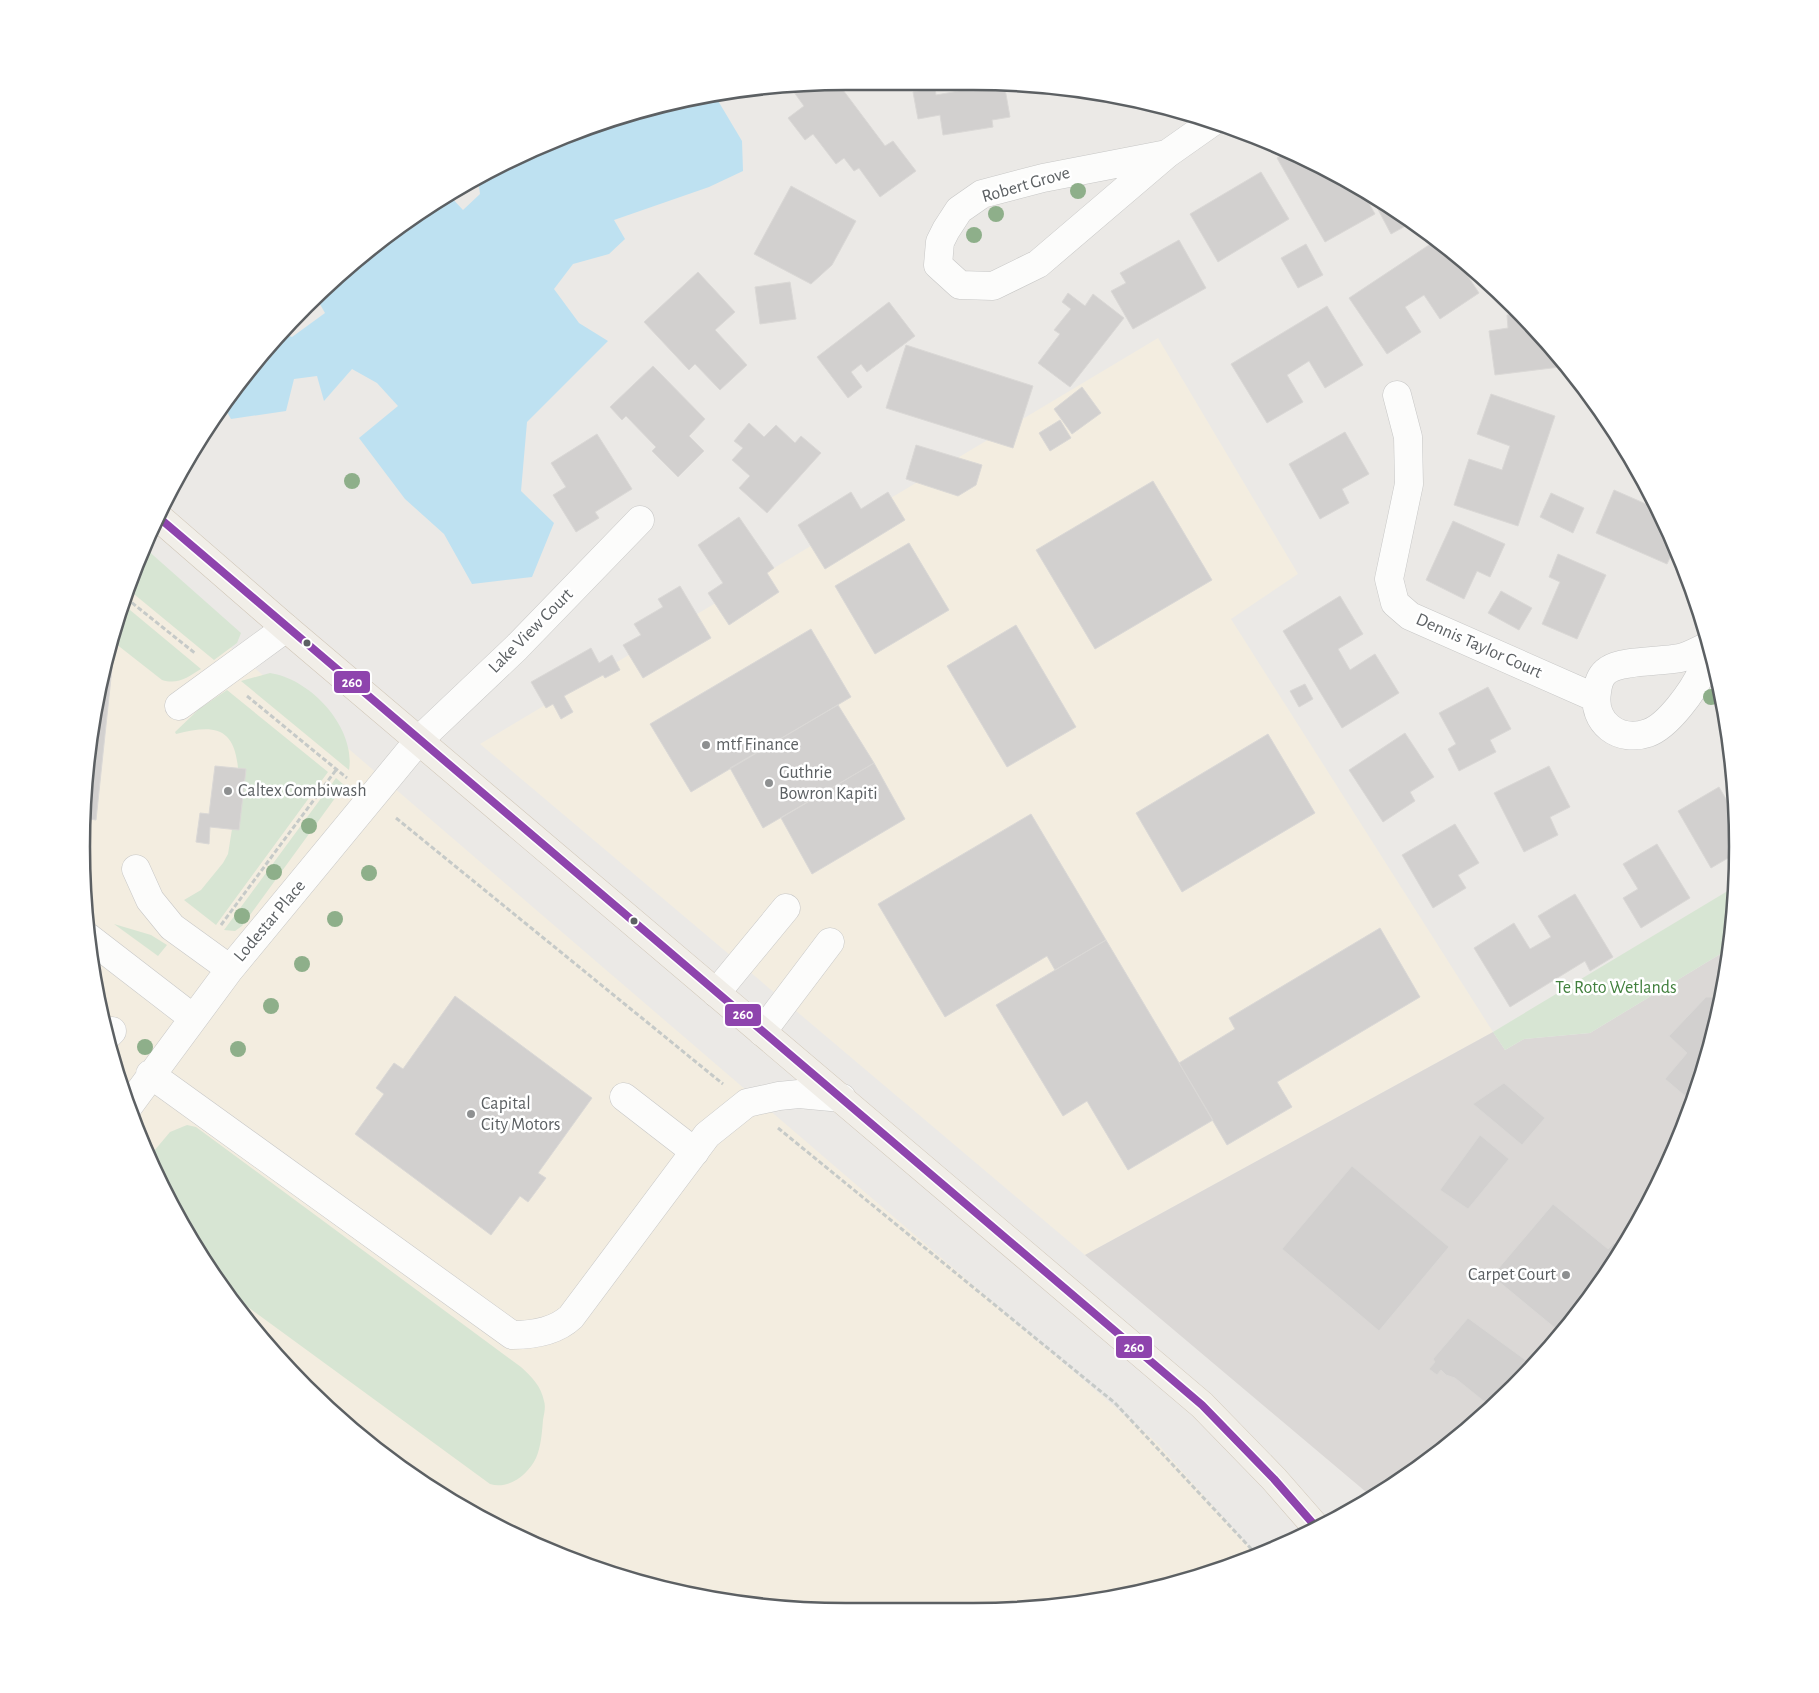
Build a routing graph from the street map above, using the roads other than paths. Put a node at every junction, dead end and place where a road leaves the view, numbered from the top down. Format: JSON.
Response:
{"nodes":[{"id":1,"x":1205,"y":127,"type":"edge"},
{"id":2,"x":1167,"y":154,"type":"junction"},
{"id":3,"x":1397,"y":394,"type":"dead end"},
{"id":4,"x":640,"y":520,"type":"dead end"},
{"id":5,"x":164,"y":522,"type":"edge"},
{"id":6,"x":286,"y":628,"type":"junction"},
{"id":7,"x":1702,"y":649,"type":"edge"},
{"id":8,"x":1705,"y":659,"type":"edge"},
{"id":9,"x":1596,"y":698,"type":"junction"},
{"id":10,"x":179,"y":706,"type":"dead end"},
{"id":11,"x":419,"y":740,"type":"junction"},
{"id":12,"x":136,"y":870,"type":"dead end"},
{"id":13,"x":786,"y":908,"type":"dead end"},
{"id":14,"x":830,"y":942,"type":"dead end"},
{"id":15,"x":96,"y":943,"type":"edge"},
{"id":16,"x":230,"y":969,"type":"junction"},
{"id":17,"x":716,"y":993,"type":"junction"},
{"id":18,"x":193,"y":1018,"type":"junction"},
{"id":19,"x":762,"y":1032,"type":"junction"},
{"id":20,"x":150,"y":1074,"type":"junction"},
{"id":21,"x":624,"y":1097,"type":"dead end"},
{"id":22,"x":842,"y":1098,"type":"junction"},
{"id":23,"x":133,"y":1099,"type":"edge"},
{"id":24,"x":701,"y":1143,"type":"junction"},
{"id":25,"x":1312,"y":1522,"type":"edge"}],
"edges":[{"from":1,"to":2,"type":"street","name":"Robert Grove"},
{"from":2,"to":2,"type":"street","name":"Robert Grove"},
{"from":3,"to":9,"type":"street","name":"Dennis Taylor Court"},
{"from":4,"to":11,"type":"street","name":"Lake View Court"},
{"from":5,"to":6,"type":"main road"},
{"from":6,"to":10,"type":"street"},
{"from":6,"to":11,"type":"main road"},
{"from":7,"to":9,"type":"street"},
{"from":8,"to":9,"type":"street"},
{"from":11,"to":16,"type":"street","name":"Lodestar Place"},
{"from":11,"to":17,"type":"main road"},
{"from":12,"to":16,"type":"street"},
{"from":13,"to":17,"type":"street"},
{"from":14,"to":19,"type":"street"},
{"from":15,"to":18,"type":"street"},
{"from":16,"to":18,"type":"street","name":"Lodestar Place"},
{"from":17,"to":19,"type":"main road"},
{"from":18,"to":20,"type":"street","name":"Lodestar Place"},
{"from":19,"to":22,"type":"main road"},
{"from":20,"to":23,"type":"street","name":"Lodestar Place"},
{"from":20,"to":24,"type":"street"},
{"from":21,"to":24,"type":"street"},
{"from":22,"to":24,"type":"street"},
{"from":22,"to":25,"type":"main road"}]}
